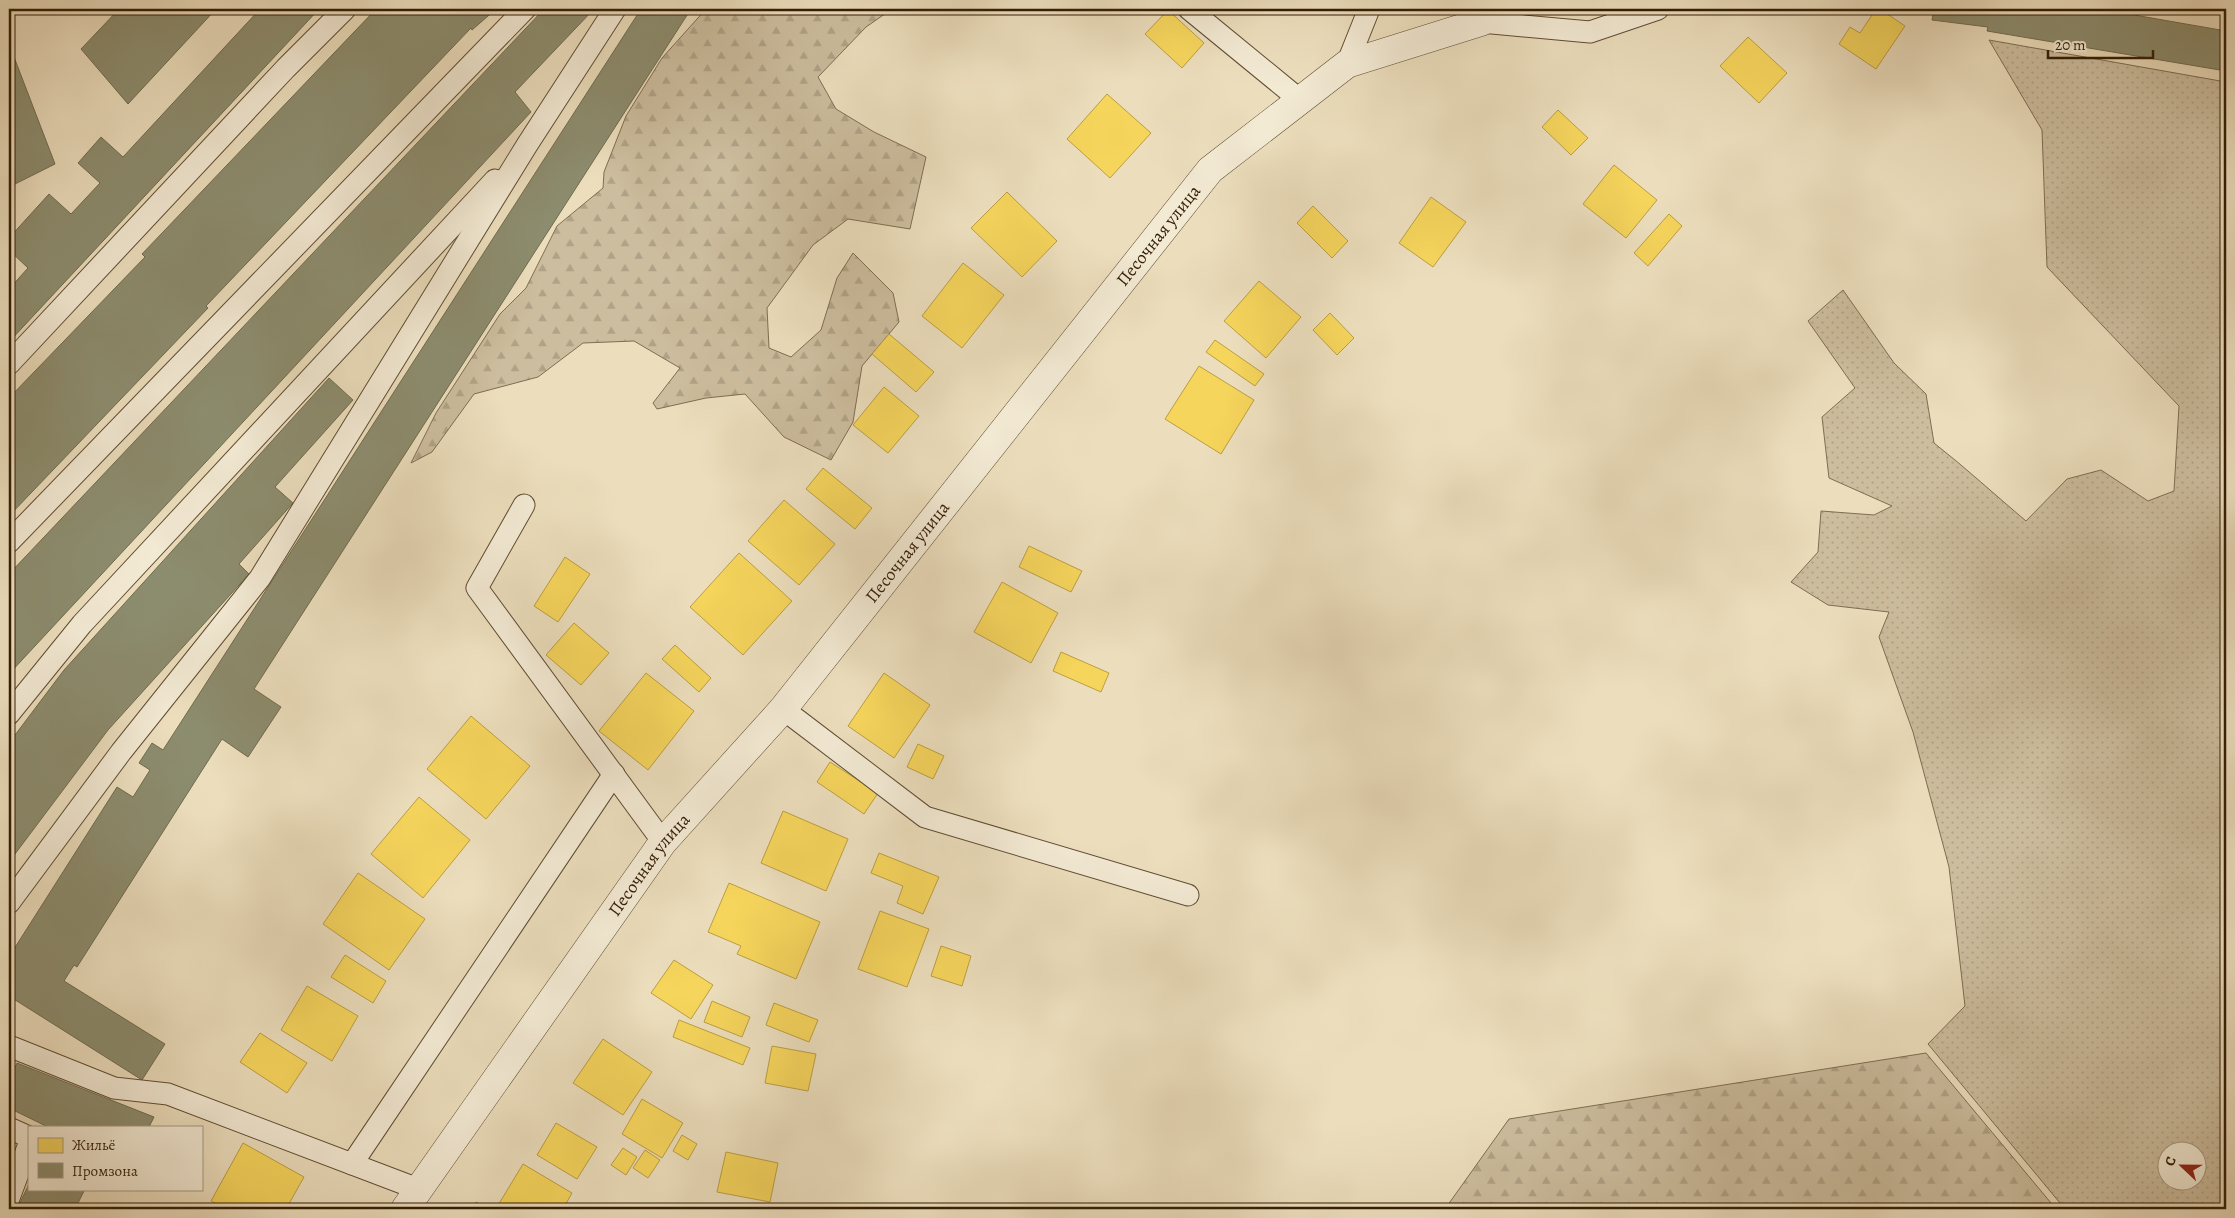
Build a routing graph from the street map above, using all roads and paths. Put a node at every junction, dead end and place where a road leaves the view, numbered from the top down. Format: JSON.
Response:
{"nodes":[{"id":1,"x":345,"y":9,"type":"edge"},
{"id":2,"x":525,"y":9,"type":"edge"},
{"id":3,"x":615,"y":9,"type":"edge"},
{"id":4,"x":1189,"y":9,"type":"edge"},
{"id":5,"x":1369,"y":9,"type":"edge"},
{"id":6,"x":1658,"y":9,"type":"edge"},
{"id":7,"x":1492,"y":15,"type":"edge"},
{"id":8,"x":1347,"y":64,"type":"junction"},
{"id":9,"x":1300,"y":100,"type":"junction"},
{"id":10,"x":527,"y":145,"type":"junction"},
{"id":11,"x":9,"y":364,"type":"edge"},
{"id":12,"x":524,"y":504,"type":"dead end"},
{"id":13,"x":9,"y":542,"type":"edge"},
{"id":14,"x":783,"y":709,"type":"junction"},
{"id":15,"x":9,"y":714,"type":"edge"},
{"id":16,"x":614,"y":774,"type":"junction"},
{"id":17,"x":663,"y":842,"type":"junction"},
{"id":18,"x":1188,"y":895,"type":"dead end"},
{"id":19,"x":9,"y":903,"type":"edge"},
{"id":20,"x":9,"y":1046,"type":"edge"},
{"id":21,"x":9,"y":1128,"type":"edge"},
{"id":22,"x":28,"y":1137,"type":"edge"},
{"id":23,"x":28,"y":1147,"type":"edge"},
{"id":24,"x":352,"y":1164,"type":"junction"},
{"id":25,"x":9,"y":1198,"type":"edge"},
{"id":26,"x":411,"y":1199,"type":"edge"}],
"edges":[{"from":1,"to":11,"type":"lane"},
{"from":2,"to":13,"type":"lane"},
{"from":3,"to":10,"type":"lane"},
{"from":4,"to":9,"type":"lane"},
{"from":5,"to":8,"type":"lane"},
{"from":6,"to":7,"type":"lane"},
{"from":7,"to":8,"type":"street","name":"Песочная улица"},
{"from":8,"to":9,"type":"street","name":"Песочная улица"},
{"from":9,"to":14,"type":"street","name":"Песочная улица"},
{"from":10,"to":15,"type":"lane"},
{"from":10,"to":19,"type":"lane"},
{"from":12,"to":16,"type":"lane"},
{"from":14,"to":17,"type":"street","name":"Песочная улица"},
{"from":14,"to":18,"type":"lane"},
{"from":16,"to":17,"type":"lane"},
{"from":16,"to":24,"type":"lane"},
{"from":17,"to":26,"type":"street","name":"Песочная улица"},
{"from":20,"to":24,"type":"lane"},
{"from":21,"to":22,"type":"lane"},
{"from":23,"to":25,"type":"lane"},
{"from":24,"to":26,"type":"lane"}]}
